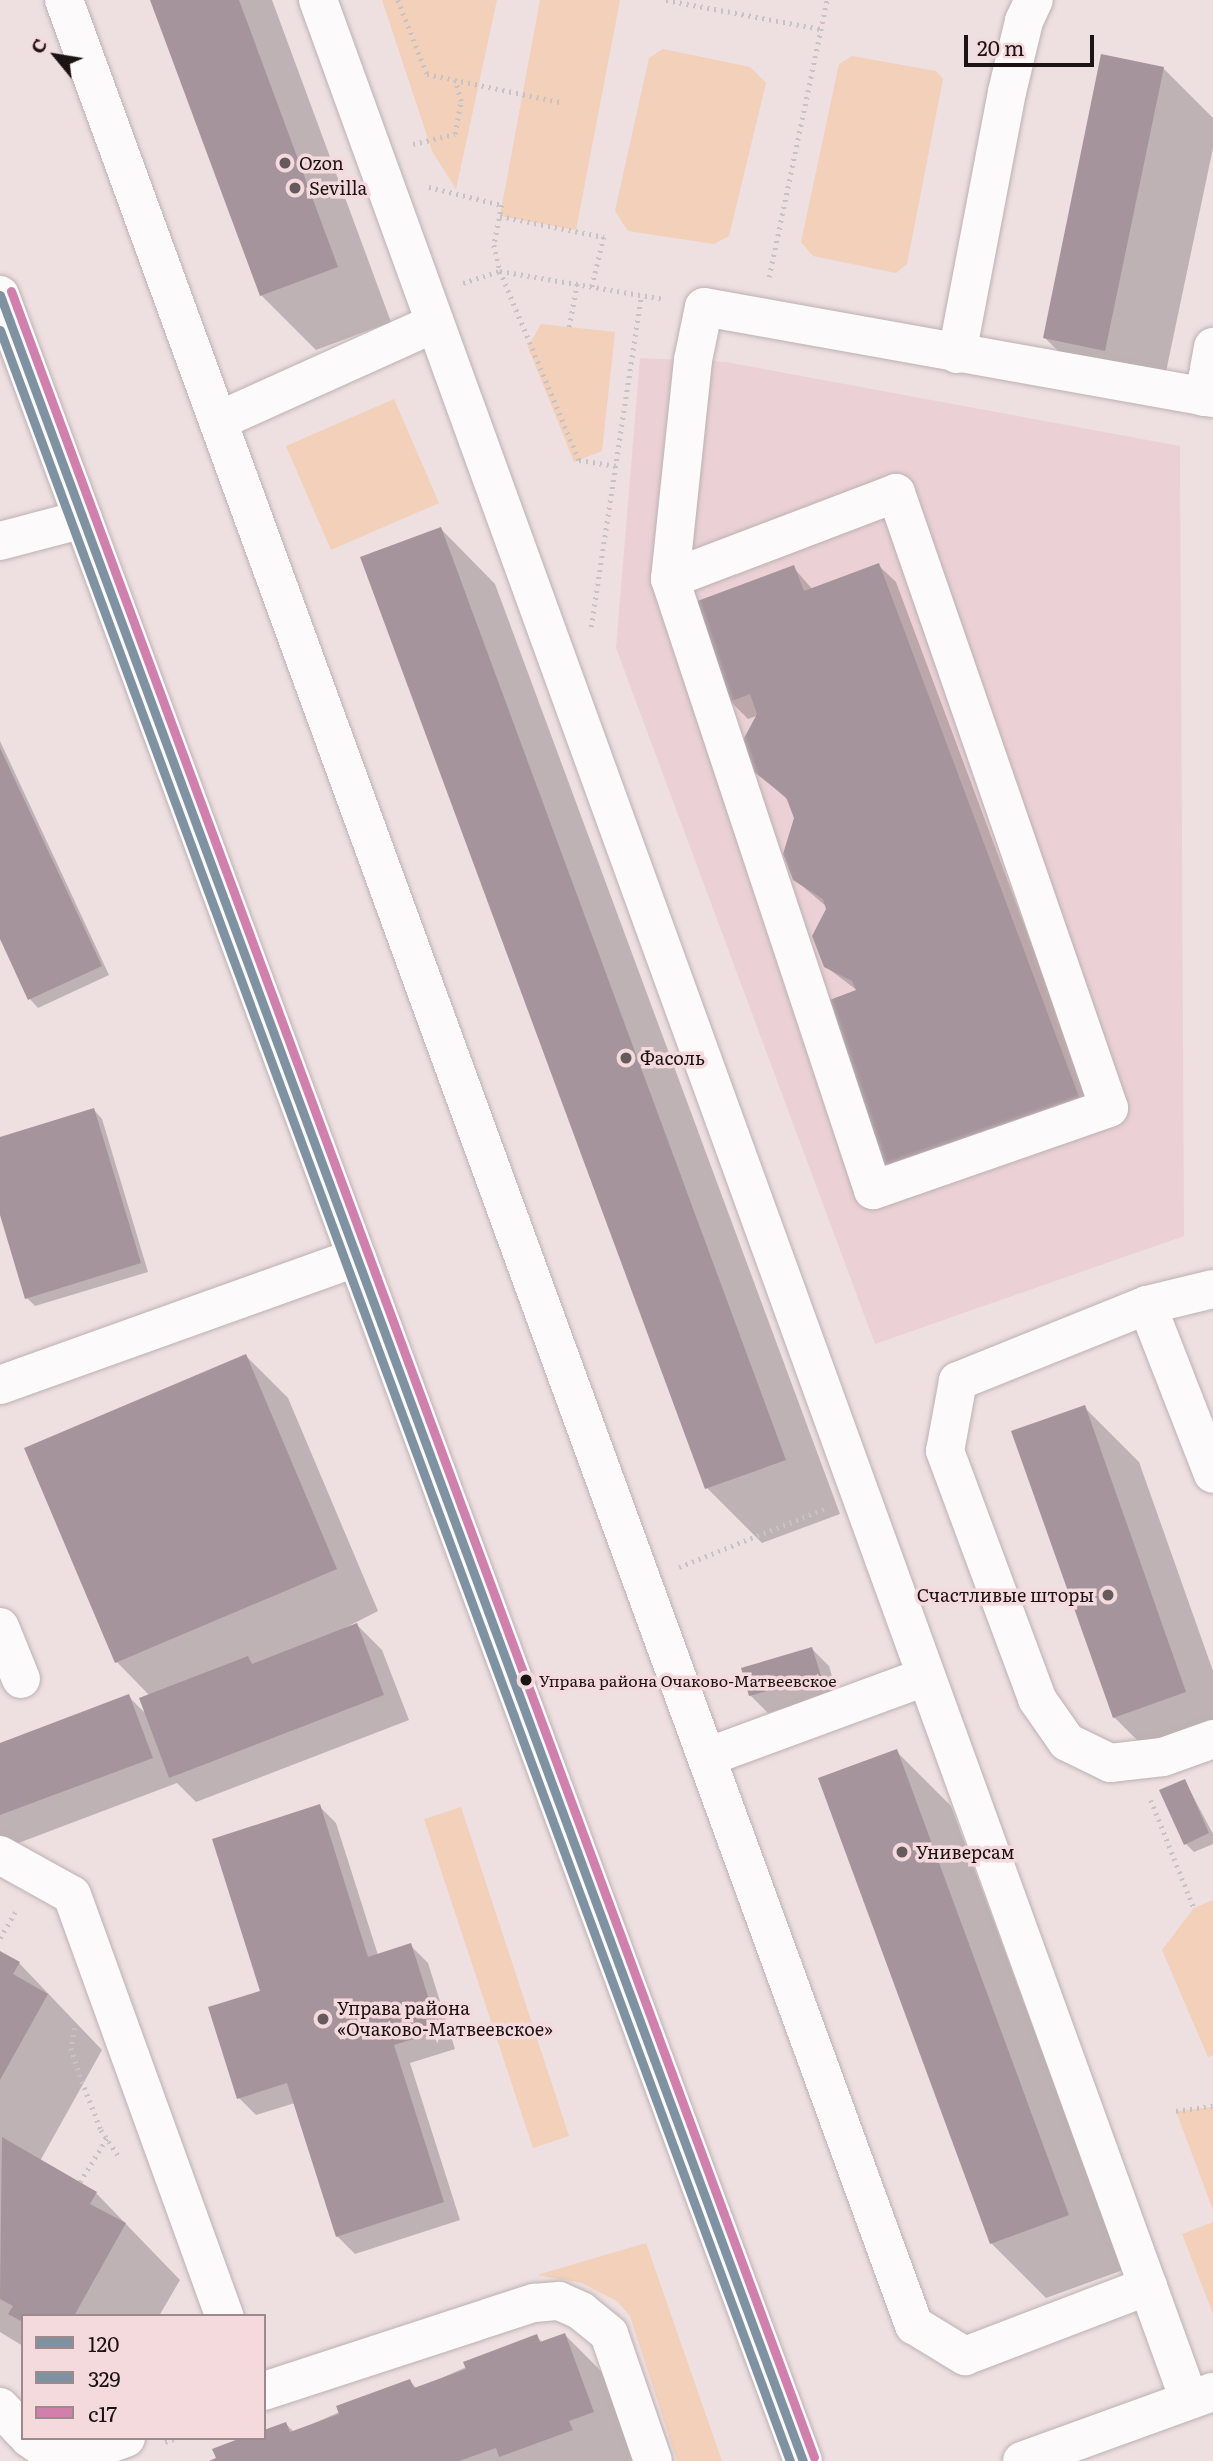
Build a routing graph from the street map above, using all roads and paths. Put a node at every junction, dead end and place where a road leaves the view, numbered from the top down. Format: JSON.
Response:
{"nodes":[{"id":1,"x":64,"y":0,"type":"edge"},
{"id":2,"x":318,"y":0,"type":"edge"},
{"id":3,"x":398,"y":0,"type":"edge"},
{"id":4,"x":666,"y":0,"type":"edge"},
{"id":5,"x":827,"y":0,"type":"edge"},
{"id":6,"x":1034,"y":0,"type":"edge"},
{"id":7,"x":821,"y":29,"type":"junction"},
{"id":8,"x":455,"y":80,"type":"junction"},
{"id":9,"x":560,"y":102,"type":"dead end"},
{"id":10,"x":412,"y":144,"type":"dead end"},
{"id":11,"x":428,"y":187,"type":"dead end"},
{"id":12,"x":500,"y":216,"type":"junction"},
{"id":13,"x":500,"y":271,"type":"junction"},
{"id":14,"x":577,"y":284,"type":"junction"},
{"id":15,"x":593,"y":287,"type":"junction"},
{"id":16,"x":0,"y":295,"type":"edge"},
{"id":17,"x":641,"y":296,"type":"junction"},
{"id":18,"x":704,"y":307,"type":"junction"},
{"id":19,"x":430,"y":309,"type":"junction"},
{"id":20,"x":761,"y":315,"type":"junction"},
{"id":21,"x":569,"y":327,"type":"dead end"},
{"id":22,"x":1213,"y":347,"type":"edge"},
{"id":23,"x":957,"y":354,"type":"junction"},
{"id":24,"x":1208,"y":398,"type":"edge"},
{"id":25,"x":218,"y":421,"type":"junction"},
{"id":26,"x":616,"y":466,"type":"junction"},
{"id":27,"x":83,"y":519,"type":"junction"},
{"id":28,"x":0,"y":541,"type":"edge"},
{"id":29,"x":670,"y":579,"type":"junction"},
{"id":30,"x":589,"y":642,"type":"dead end"},
{"id":31,"x":357,"y":1257,"type":"junction"},
{"id":32,"x":1213,"y":1289,"type":"edge"},
{"id":33,"x":1147,"y":1305,"type":"junction"},
{"id":34,"x":0,"y":1385,"type":"edge"},
{"id":35,"x":1213,"y":1474,"type":"edge"},
{"id":36,"x":859,"y":1495,"type":"junction"},
{"id":37,"x":642,"y":1581,"type":"junction"},
{"id":38,"x":0,"y":1627,"type":"edge"},
{"id":39,"x":925,"y":1677,"type":"junction"},
{"id":40,"x":21,"y":1679,"type":"dead end"},
{"id":41,"x":1213,"y":1740,"type":"edge"},
{"id":42,"x":706,"y":1757,"type":"junction"},
{"id":43,"x":1135,"y":1760,"type":"junction"},
{"id":44,"x":0,"y":1855,"type":"edge"},
{"id":45,"x":20,"y":1903,"type":"dead end"},
{"id":46,"x":1194,"y":1908,"type":"dead end"},
{"id":47,"x":0,"y":1938,"type":"edge"},
{"id":48,"x":1213,"y":2106,"type":"edge"},
{"id":49,"x":1176,"y":2111,"type":"dead end"},
{"id":50,"x":107,"y":2138,"type":"dead end"},
{"id":51,"x":80,"y":2182,"type":"dead end"},
{"id":52,"x":1148,"y":2286,"type":"junction"},
{"id":53,"x":223,"y":2314,"type":"edge"},
{"id":54,"x":266,"y":2390,"type":"edge"},
{"id":55,"x":1201,"y":2396,"type":"edge"},
{"id":56,"x":0,"y":2407,"type":"edge"},
{"id":57,"x":21,"y":2430,"type":"edge"},
{"id":58,"x":32,"y":2440,"type":"edge"},
{"id":59,"x":120,"y":2440,"type":"edge"},
{"id":60,"x":62,"y":2460,"type":"edge"},
{"id":61,"x":653,"y":2461,"type":"edge"},
{"id":62,"x":803,"y":2461,"type":"edge"},
{"id":63,"x":1022,"y":2461,"type":"edge"}],
"edges":[{"from":1,"to":25,"type":"street"},
{"from":2,"to":19,"type":"street"},
{"from":3,"to":8,"type":"path"},
{"from":4,"to":7,"type":"path"},
{"from":5,"to":7,"type":"path"},
{"from":6,"to":23,"type":"street"},
{"from":7,"to":20,"type":"path"},
{"from":8,"to":9,"type":"path"},
{"from":8,"to":10,"type":"path"},
{"from":11,"to":12,"type":"path"},
{"from":12,"to":13,"type":"path"},
{"from":12,"to":15,"type":"path"},
{"from":13,"to":14,"type":"path"},
{"from":13,"to":19,"type":"path"},
{"from":13,"to":26,"type":"path"},
{"from":14,"to":15,"type":"path"},
{"from":14,"to":21,"type":"path"},
{"from":15,"to":17,"type":"path"},
{"from":16,"to":27,"type":"street"},
{"from":17,"to":18,"type":"path"},
{"from":17,"to":26,"type":"path"},
{"from":18,"to":20,"type":"street"},
{"from":18,"to":29,"type":"street"},
{"from":19,"to":25,"type":"street"},
{"from":19,"to":36,"type":"street"},
{"from":20,"to":23,"type":"street"},
{"from":22,"to":24,"type":"street"},
{"from":23,"to":24,"type":"street"},
{"from":25,"to":37,"type":"street"},
{"from":26,"to":30,"type":"path"},
{"from":27,"to":28,"type":"street"},
{"from":27,"to":31,"type":"street"},
{"from":29,"to":29,"type":"street"},
{"from":31,"to":34,"type":"street"},
{"from":31,"to":62,"type":"street"},
{"from":32,"to":33,"type":"street"},
{"from":33,"to":35,"type":"street"},
{"from":33,"to":43,"type":"street"},
{"from":36,"to":37,"type":"path"},
{"from":36,"to":39,"type":"street"},
{"from":37,"to":42,"type":"street"},
{"from":38,"to":40,"type":"street"},
{"from":39,"to":42,"type":"street"},
{"from":39,"to":52,"type":"street"},
{"from":41,"to":43,"type":"street"},
{"from":42,"to":52,"type":"street"},
{"from":43,"to":46,"type":"path"},
{"from":44,"to":53,"type":"street"},
{"from":45,"to":47,"type":"path"},
{"from":48,"to":49,"type":"path"},
{"from":50,"to":51,"type":"path"},
{"from":52,"to":55,"type":"street"},
{"from":54,"to":61,"type":"street"},
{"from":55,"to":63,"type":"street"},
{"from":56,"to":57,"type":"street"},
{"from":58,"to":60,"type":"street"},
{"from":59,"to":60,"type":"street"}]}
